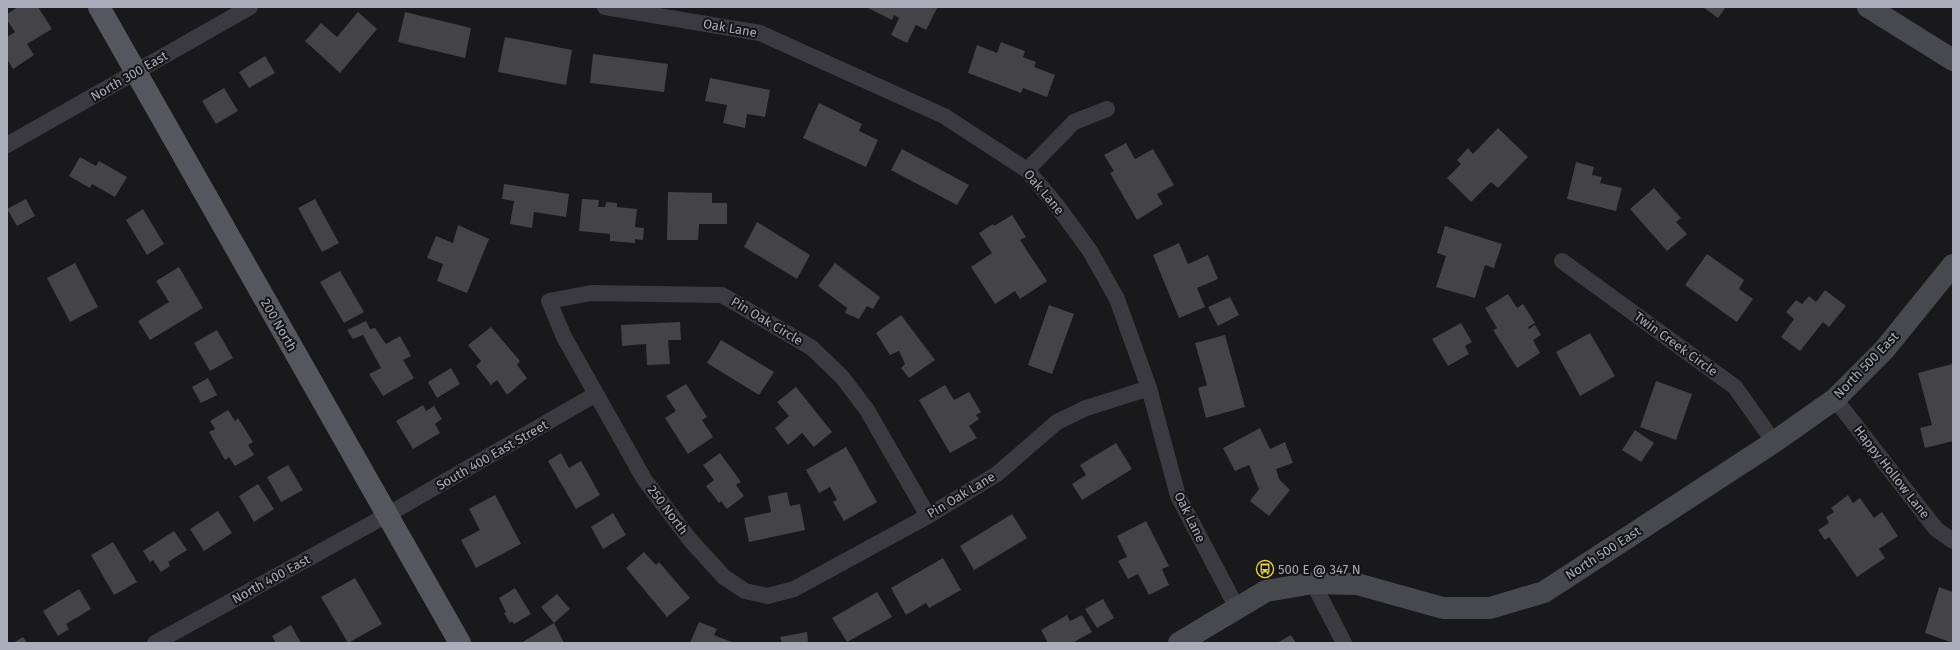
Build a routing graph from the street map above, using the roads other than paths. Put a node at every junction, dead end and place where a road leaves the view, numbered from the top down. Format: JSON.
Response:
{"nodes":[{"id":1,"x":99,"y":7,"type":"edge"},
{"id":2,"x":250,"y":7,"type":"edge"},
{"id":3,"x":605,"y":7,"type":"edge"},
{"id":4,"x":1868,"y":7,"type":"edge"},
{"id":5,"x":1953,"y":60,"type":"edge"},
{"id":6,"x":136,"y":72,"type":"junction"},
{"id":7,"x":1107,"y":109,"type":"dead end"},
{"id":8,"x":7,"y":145,"type":"edge"},
{"id":9,"x":1027,"y":170,"type":"junction"},
{"id":10,"x":1562,"y":261,"type":"dead end"},
{"id":11,"x":1953,"y":265,"type":"edge"},
{"id":12,"x":1149,"y":388,"type":"junction"},
{"id":13,"x":596,"y":394,"type":"junction"},
{"id":14,"x":1835,"y":399,"type":"junction"},
{"id":15,"x":1774,"y":442,"type":"junction"},
{"id":16,"x":387,"y":515,"type":"junction"},
{"id":17,"x":928,"y":516,"type":"junction"},
{"id":18,"x":1953,"y":541,"type":"edge"},
{"id":19,"x":1313,"y":583,"type":"junction"},
{"id":20,"x":768,"y":596,"type":"joint"},
{"id":21,"x":1237,"y":608,"type":"junction"},
{"id":22,"x":155,"y":643,"type":"edge"},
{"id":23,"x":460,"y":643,"type":"edge"},
{"id":24,"x":1179,"y":643,"type":"edge"},
{"id":25,"x":1344,"y":643,"type":"edge"}],
"edges":[{"from":1,"to":6,"type":"main road","name":"200 North"},
{"from":2,"to":6,"type":"street","name":"North 300 East"},
{"from":3,"to":9,"type":"street","name":"Oak Lane"},
{"from":4,"to":5,"type":"street"},
{"from":6,"to":8,"type":"street","name":"North 300 East"},
{"from":6,"to":16,"type":"main road","name":"200 North"},
{"from":7,"to":9,"type":"street"},
{"from":9,"to":12,"type":"street","name":"Oak Lane"},
{"from":10,"to":15,"type":"street","name":"Twin Creek Circle"},
{"from":11,"to":14,"type":"street","name":"North 500 East"},
{"from":12,"to":17,"type":"street","name":"Pin Oak Lane"},
{"from":12,"to":21,"type":"street","name":"Oak Lane"},
{"from":13,"to":16,"type":"street","name":"South 400 East Street"},
{"from":13,"to":17,"type":"street","name":"Pin Oak Circle"},
{"from":13,"to":20,"type":"street","name":"250 North"},
{"from":14,"to":15,"type":"street","name":"North 500 East"},
{"from":14,"to":18,"type":"street","name":"Happy Hollow Lane"},
{"from":15,"to":19,"type":"street","name":"North 500 East"},
{"from":16,"to":22,"type":"street","name":"North 400 East"},
{"from":16,"to":23,"type":"main road","name":"200 North"},
{"from":17,"to":20,"type":"street","name":"Pin Oak Lane"},
{"from":19,"to":21,"type":"street","name":"North 500 East"},
{"from":19,"to":25,"type":"street"},
{"from":21,"to":24,"type":"street","name":"North 500 East"}]}
